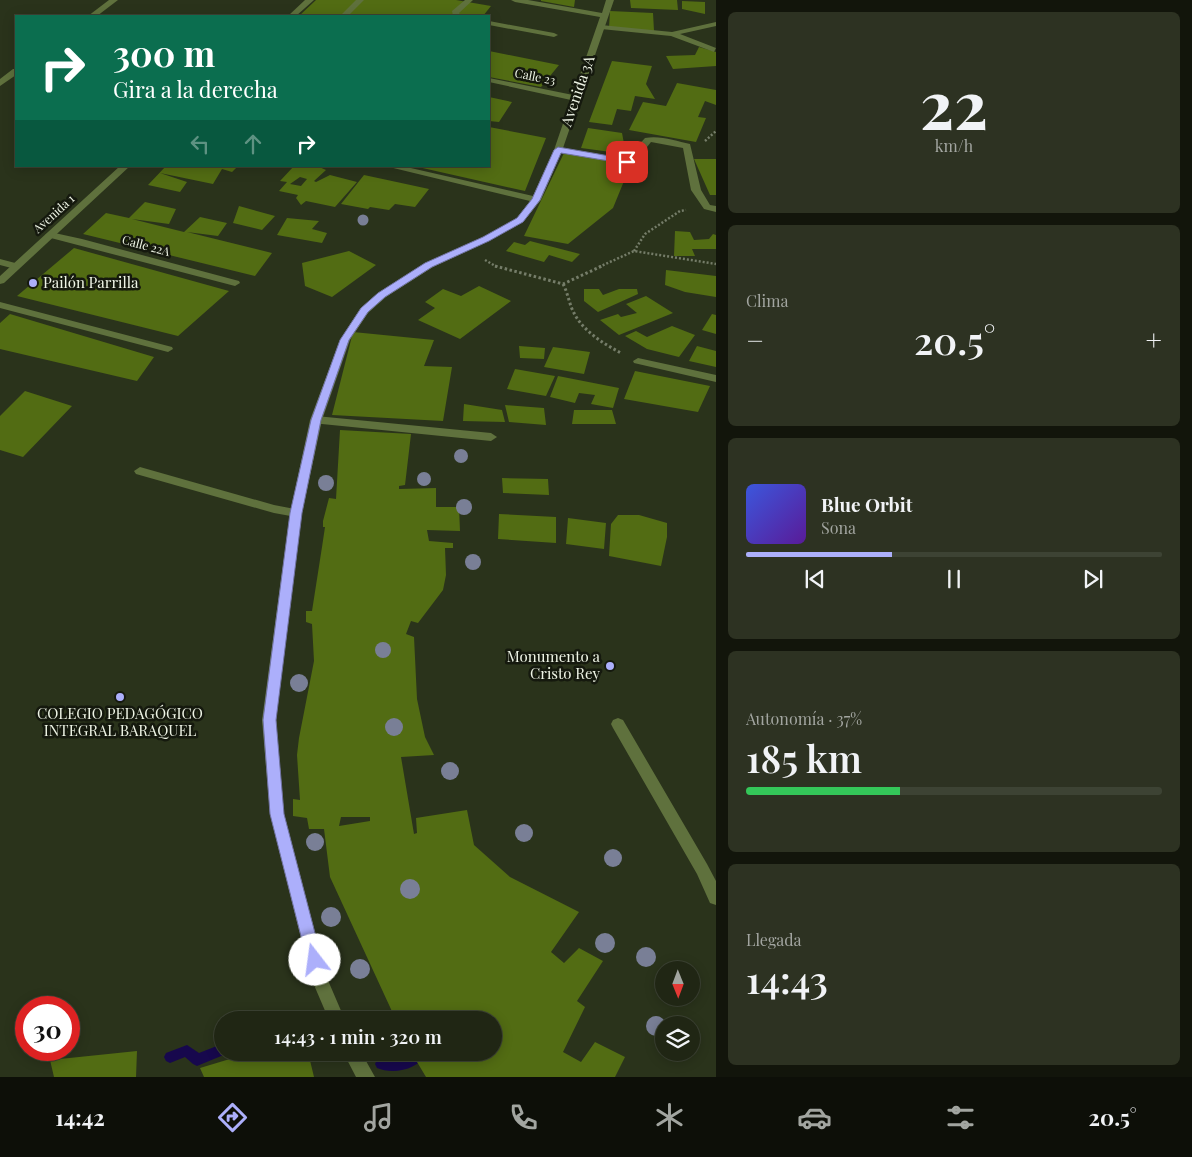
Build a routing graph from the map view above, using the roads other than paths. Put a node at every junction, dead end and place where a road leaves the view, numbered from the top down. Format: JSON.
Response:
{"nodes":[{"id":1,"x":114,"y":0,"type":"edge"},
{"id":2,"x":310,"y":0,"type":"edge"},
{"id":3,"x":360,"y":0,"type":"edge"},
{"id":4,"x":469,"y":0,"type":"edge"},
{"id":5,"x":515,"y":0,"type":"edge"},
{"id":6,"x":610,"y":0,"type":"edge"},
{"id":7,"x":93,"y":15,"type":"edge"},
{"id":8,"x":293,"y":15,"type":"edge"},
{"id":9,"x":345,"y":15,"type":"edge"},
{"id":10,"x":457,"y":15,"type":"edge"},
{"id":11,"x":605,"y":16,"type":"junction"},
{"id":12,"x":490,"y":23,"type":"edge"},
{"id":13,"x":716,"y":24,"type":"edge"},
{"id":14,"x":601,"y":27,"type":"junction"},
{"id":15,"x":672,"y":34,"type":"junction"},
{"id":16,"x":554,"y":35,"type":"dead end"},
{"id":17,"x":714,"y":50,"type":"dead end"},
{"id":18,"x":15,"y":72,"type":"edge"},
{"id":19,"x":2,"y":79,"type":"edge"},
{"id":20,"x":15,"y":80,"type":"edge"},
{"id":21,"x":490,"y":80,"type":"edge"},
{"id":22,"x":576,"y":98,"type":"junction"},
{"id":23,"x":558,"y":150,"type":"junction"},
{"id":24,"x":125,"y":167,"type":"edge"},
{"id":25,"x":393,"y":167,"type":"edge"},
{"id":26,"x":536,"y":200,"type":"junction"},
{"id":27,"x":711,"y":208,"type":"edge"},
{"id":28,"x":50,"y":235,"type":"junction"},
{"id":29,"x":0,"y":262,"type":"edge"},
{"id":30,"x":15,"y":266,"type":"junction"},
{"id":31,"x":0,"y":281,"type":"edge"},
{"id":32,"x":235,"y":283,"type":"dead end"},
{"id":33,"x":1,"y":306,"type":"edge"},
{"id":34,"x":168,"y":349,"type":"dead end"},
{"id":35,"x":638,"y":361,"type":"road end"},
{"id":36,"x":716,"y":378,"type":"edge"},
{"id":37,"x":316,"y":420,"type":"junction"},
{"id":38,"x":491,"y":436,"type":"dead end"},
{"id":39,"x":140,"y":471,"type":"dead end"},
{"id":40,"x":296,"y":513,"type":"junction"},
{"id":41,"x":618,"y":724,"type":"dead end"},
{"id":42,"x":716,"y":898,"type":"edge"},
{"id":43,"x":333,"y":1011,"type":"edge"},
{"id":44,"x":356,"y":1061,"type":"edge"},
{"id":45,"x":366,"y":1077,"type":"edge"}],
"edges":[{"from":1,"to":7,"type":"street"},
{"from":2,"to":8,"type":"street"},
{"from":3,"to":9,"type":"street"},
{"from":4,"to":10,"type":"street"},
{"from":5,"to":11,"type":"street"},
{"from":6,"to":11,"type":"street","name":"Avenida 3A"},
{"from":11,"to":14,"type":"street","name":"Avenida 3A"},
{"from":12,"to":16,"type":"street"},
{"from":13,"to":15,"type":"street"},
{"from":14,"to":15,"type":"street"},
{"from":14,"to":22,"type":"street","name":"Avenida 3A"},
{"from":15,"to":17,"type":"street"},
{"from":18,"to":19,"type":"street"},
{"from":19,"to":20,"type":"street"},
{"from":21,"to":22,"type":"street","name":"Calle 23"},
{"from":22,"to":23,"type":"street","name":"Avenida 3A"},
{"from":23,"to":26,"type":"street","name":"Avenida 3A"},
{"from":23,"to":27,"type":"street"},
{"from":24,"to":28,"type":"street","name":"Avenida 1"},
{"from":25,"to":26,"type":"street"},
{"from":26,"to":37,"type":"street","name":"Avenida 3A"},
{"from":28,"to":30,"type":"street","name":"Avenida 1"},
{"from":28,"to":32,"type":"street","name":"Calle 22A"},
{"from":29,"to":30,"type":"street"},
{"from":30,"to":31,"type":"street","name":"Avenida 1"},
{"from":33,"to":34,"type":"street"},
{"from":35,"to":36,"type":"street"},
{"from":37,"to":38,"type":"street"},
{"from":37,"to":40,"type":"street","name":"Avenida 3A"},
{"from":39,"to":40,"type":"street"},
{"from":40,"to":43,"type":"street","name":"Avenida 3A"},
{"from":41,"to":42,"type":"street"},
{"from":44,"to":45,"type":"street"}]}
